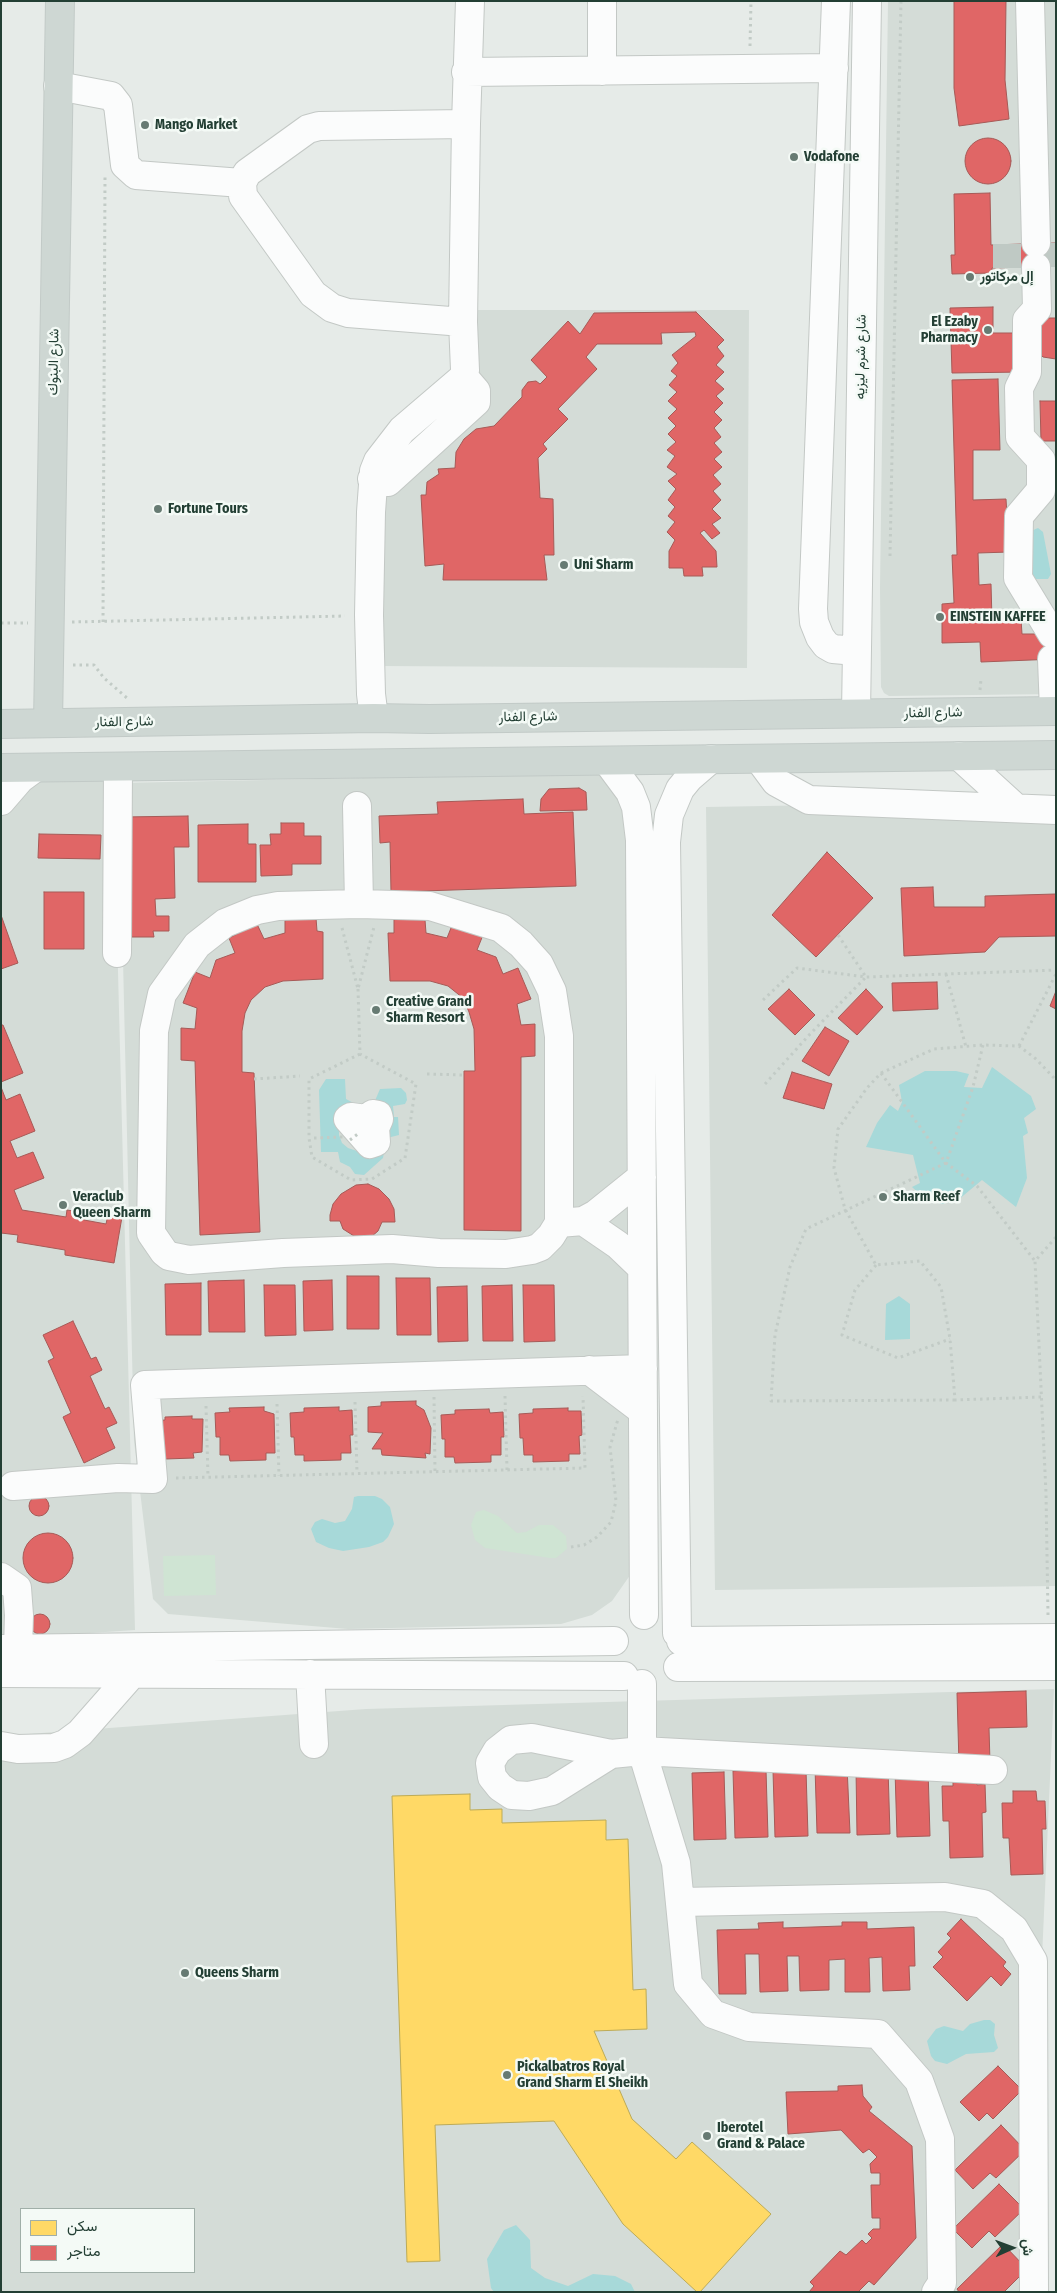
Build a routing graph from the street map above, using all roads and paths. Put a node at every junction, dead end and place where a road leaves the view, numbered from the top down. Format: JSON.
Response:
{"nodes":[{"id":1,"x":60,"y":1,"type":"edge"},
{"id":2,"x":470,"y":1,"type":"edge"},
{"id":3,"x":602,"y":1,"type":"edge"},
{"id":4,"x":751,"y":1,"type":"edge"},
{"id":5,"x":901,"y":1,"type":"edge"},
{"id":6,"x":1030,"y":1,"type":"edge"},
{"id":7,"x":836,"y":12,"type":"edge"},
{"id":8,"x":867,"y":12,"type":"edge"},
{"id":9,"x":834,"y":68,"type":"junction"},
{"id":10,"x":750,"y":69,"type":"junction"},
{"id":11,"x":602,"y":71,"type":"junction"},
{"id":12,"x":466,"y":72,"type":"junction"},
{"id":13,"x":58,"y":86,"type":"junction"},
{"id":14,"x":466,"y":124,"type":"junction"},
{"id":15,"x":105,"y":174,"type":"dead end"},
{"id":16,"x":242,"y":183,"type":"junction"},
{"id":17,"x":824,"y":316,"type":"junction"},
{"id":18,"x":862,"y":318,"type":"junction"},
{"id":19,"x":464,"y":322,"type":"junction"},
{"id":20,"x":818,"y":467,"type":"junction"},
{"id":21,"x":859,"y":468,"type":"junction"},
{"id":22,"x":890,"y":556,"type":"dead end"},
{"id":23,"x":368,"y":615,"type":"junction"},
{"id":24,"x":103,"y":622,"type":"junction"},
{"id":25,"x":1,"y":623,"type":"edge"},
{"id":26,"x":50,"y":623,"type":"junction"},
{"id":27,"x":856,"y":651,"type":"junction"},
{"id":28,"x":49,"y":665,"type":"junction"},
{"id":29,"x":128,"y":699,"type":"dead end"},
{"id":30,"x":1055,"y":711,"type":"edge"},
{"id":31,"x":856,"y":713,"type":"junction"},
{"id":32,"x":374,"y":718,"type":"junction"},
{"id":33,"x":48,"y":723,"type":"junction"},
{"id":34,"x":1,"y":724,"type":"edge"},
{"id":35,"x":1056,"y":755,"type":"edge"},
{"id":36,"x":959,"y":756,"type":"junction"},
{"id":37,"x":711,"y":759,"type":"junction"},
{"id":38,"x":759,"y":759,"type":"junction"},
{"id":39,"x":607,"y":761,"type":"junction"},
{"id":40,"x":118,"y":767,"type":"junction"},
{"id":41,"x":1,"y":768,"type":"edge"},
{"id":42,"x":35,"y":768,"type":"junction"},
{"id":43,"x":1,"y":801,"type":"edge"},
{"id":44,"x":356,"y":806,"type":"dead end"},
{"id":45,"x":1015,"y":807,"type":"junction"},
{"id":46,"x":1056,"y":810,"type":"edge"},
{"id":47,"x":358,"y":905,"type":"junction"},
{"id":48,"x":838,"y":935,"type":"dead end"},
{"id":49,"x":117,"y":953,"type":"dead end"},
{"id":50,"x":1056,"y":972,"type":"edge"},
{"id":51,"x":946,"y":974,"type":"junction"},
{"id":52,"x":866,"y":977,"type":"junction"},
{"id":53,"x":763,"y":1000,"type":"dead end"},
{"id":54,"x":983,"y":1045,"type":"junction"},
{"id":55,"x":1019,"y":1046,"type":"junction"},
{"id":56,"x":966,"y":1047,"type":"junction"},
{"id":57,"x":427,"y":1074,"type":"dead end"},
{"id":58,"x":882,"y":1074,"type":"junction"},
{"id":59,"x":464,"y":1075,"type":"dead end"},
{"id":60,"x":300,"y":1076,"type":"dead end"},
{"id":61,"x":254,"y":1079,"type":"dead end"},
{"id":62,"x":1056,"y":1080,"type":"edge"},
{"id":63,"x":765,"y":1084,"type":"dead end"},
{"id":64,"x":343,"y":1137,"type":"dead end"},
{"id":65,"x":309,"y":1138,"type":"dead end"},
{"id":66,"x":946,"y":1163,"type":"junction"},
{"id":67,"x":642,"y":1176,"type":"junction"},
{"id":68,"x":845,"y":1209,"type":"junction"},
{"id":69,"x":571,"y":1222,"type":"junction"},
{"id":70,"x":1056,"y":1237,"type":"edge"},
{"id":71,"x":1035,"y":1261,"type":"junction"},
{"id":72,"x":876,"y":1265,"type":"junction"},
{"id":73,"x":642,"y":1268,"type":"junction"},
{"id":74,"x":950,"y":1339,"type":"junction"},
{"id":75,"x":643,"y":1369,"type":"junction"},
{"id":76,"x":585,"y":1370,"type":"junction"},
{"id":77,"x":505,"y":1373,"type":"junction"},
{"id":78,"x":433,"y":1376,"type":"junction"},
{"id":79,"x":354,"y":1378,"type":"junction"},
{"id":80,"x":277,"y":1381,"type":"junction"},
{"id":81,"x":206,"y":1383,"type":"junction"},
{"id":82,"x":1041,"y":1397,"type":"junction"},
{"id":83,"x":955,"y":1400,"type":"junction"},
{"id":84,"x":636,"y":1406,"type":"junction"},
{"id":85,"x":507,"y":1470,"type":"junction"},
{"id":86,"x":435,"y":1472,"type":"junction"},
{"id":87,"x":356,"y":1474,"type":"junction"},
{"id":88,"x":279,"y":1476,"type":"junction"},
{"id":89,"x":208,"y":1478,"type":"junction"},
{"id":90,"x":153,"y":1479,"type":"junction"},
{"id":91,"x":13,"y":1486,"type":"dead end"},
{"id":92,"x":571,"y":1547,"type":"dead end"},
{"id":93,"x":1,"y":1577,"type":"edge"},
{"id":94,"x":644,"y":1615,"type":"junction"},
{"id":95,"x":1052,"y":1638,"type":"edge"},
{"id":96,"x":614,"y":1641,"type":"junction"},
{"id":97,"x":679,"y":1647,"type":"junction"},
{"id":98,"x":10,"y":1649,"type":"edge"},
{"id":99,"x":1056,"y":1666,"type":"edge"},
{"id":100,"x":1,"y":1674,"type":"edge"},
{"id":101,"x":132,"y":1674,"type":"junction"},
{"id":102,"x":310,"y":1674,"type":"junction"},
{"id":103,"x":633,"y":1680,"type":"junction"},
{"id":104,"x":314,"y":1744,"type":"dead end"},
{"id":105,"x":1,"y":1746,"type":"edge"},
{"id":106,"x":642,"y":1751,"type":"junction"},
{"id":107,"x":611,"y":1754,"type":"dead end"},
{"id":108,"x":993,"y":1770,"type":"dead end"},
{"id":109,"x":680,"y":1902,"type":"junction"},
{"id":110,"x":936,"y":2292,"type":"edge"},
{"id":111,"x":1034,"y":2292,"type":"edge"}],
"edges":[{"from":1,"to":13,"type":"main road","name":"شارع البنوك"},
{"from":2,"to":12,"type":"street"},
{"from":3,"to":11,"type":"street"},
{"from":4,"to":10,"type":"path"},
{"from":5,"to":22,"type":"path"},
{"from":6,"to":30,"type":"street"},
{"from":7,"to":8,"type":"street"},
{"from":7,"to":9,"type":"street"},
{"from":8,"to":18,"type":"street","name":"شارع شرم ليزيه"},
{"from":9,"to":10,"type":"street"},
{"from":9,"to":17,"type":"street"},
{"from":10,"to":11,"type":"street"},
{"from":11,"to":12,"type":"street"},
{"from":12,"to":14,"type":"street"},
{"from":13,"to":16,"type":"street"},
{"from":13,"to":26,"type":"main road","name":"شارع البنوك"},
{"from":14,"to":16,"type":"street"},
{"from":14,"to":19,"type":"street"},
{"from":15,"to":24,"type":"path"},
{"from":16,"to":19,"type":"street"},
{"from":17,"to":18,"type":"street"},
{"from":17,"to":20,"type":"street"},
{"from":18,"to":21,"type":"street","name":"شارع شرم ليزيه"},
{"from":19,"to":23,"type":"street"},
{"from":20,"to":21,"type":"street"},
{"from":20,"to":27,"type":"street"},
{"from":21,"to":27,"type":"street","name":"شارع شرم ليزيه"},
{"from":23,"to":24,"type":"path"},
{"from":23,"to":32,"type":"street"},
{"from":24,"to":26,"type":"path"},
{"from":25,"to":26,"type":"path"},
{"from":26,"to":28,"type":"main road","name":"شارع البنوك"},
{"from":27,"to":31,"type":"street","name":"شارع شرم ليزيه"},
{"from":28,"to":29,"type":"path"},
{"from":28,"to":33,"type":"main road","name":"شارع البنوك"},
{"from":30,"to":31,"type":"main road","name":"شارع الفنار"},
{"from":31,"to":32,"type":"main road","name":"شارع الفنار"},
{"from":32,"to":33,"type":"main road","name":"شارع الفنار"},
{"from":33,"to":34,"type":"main road","name":"شارع الفنار"},
{"from":35,"to":36,"type":"main road"},
{"from":36,"to":38,"type":"main road"},
{"from":36,"to":45,"type":"street"},
{"from":37,"to":38,"type":"main road"},
{"from":37,"to":39,"type":"main road"},
{"from":37,"to":97,"type":"street"},
{"from":38,"to":45,"type":"street"},
{"from":39,"to":40,"type":"main road"},
{"from":39,"to":67,"type":"street"},
{"from":40,"to":42,"type":"main road"},
{"from":40,"to":49,"type":"street"},
{"from":41,"to":42,"type":"main road"},
{"from":42,"to":43,"type":"street"},
{"from":44,"to":47,"type":"street"},
{"from":45,"to":46,"type":"street"},
{"from":47,"to":47,"type":"path"},
{"from":47,"to":69,"type":"street"},
{"from":47,"to":69,"type":"street"},
{"from":48,"to":52,"type":"path"},
{"from":50,"to":51,"type":"path"},
{"from":50,"to":55,"type":"path"},
{"from":51,"to":52,"type":"path"},
{"from":51,"to":56,"type":"path"},
{"from":52,"to":53,"type":"path"},
{"from":52,"to":63,"type":"path"},
{"from":54,"to":55,"type":"path"},
{"from":54,"to":56,"type":"path"},
{"from":54,"to":66,"type":"path"},
{"from":55,"to":62,"type":"path"},
{"from":56,"to":58,"type":"path"},
{"from":57,"to":59,"type":"path"},
{"from":58,"to":66,"type":"path"},
{"from":58,"to":68,"type":"path"},
{"from":60,"to":61,"type":"path"},
{"from":64,"to":65,"type":"path"},
{"from":66,"to":68,"type":"path"},
{"from":66,"to":71,"type":"path"},
{"from":67,"to":69,"type":"street"},
{"from":67,"to":73,"type":"street"},
{"from":68,"to":72,"type":"path"},
{"from":68,"to":83,"type":"path"},
{"from":69,"to":73,"type":"street"},
{"from":70,"to":71,"type":"path"},
{"from":71,"to":82,"type":"path"},
{"from":72,"to":74,"type":"path"},
{"from":72,"to":74,"type":"path"},
{"from":73,"to":75,"type":"street"},
{"from":74,"to":83,"type":"path"},
{"from":75,"to":76,"type":"street"},
{"from":75,"to":84,"type":"street"},
{"from":76,"to":77,"type":"street"},
{"from":76,"to":84,"type":"street"},
{"from":76,"to":85,"type":"path"},
{"from":77,"to":78,"type":"street"},
{"from":77,"to":85,"type":"path"},
{"from":78,"to":79,"type":"street"},
{"from":78,"to":86,"type":"path"},
{"from":79,"to":80,"type":"street"},
{"from":79,"to":87,"type":"path"},
{"from":80,"to":81,"type":"street"},
{"from":80,"to":88,"type":"path"},
{"from":81,"to":89,"type":"path"},
{"from":81,"to":90,"type":"street"},
{"from":82,"to":83,"type":"path"},
{"from":82,"to":95,"type":"path"},
{"from":84,"to":92,"type":"path"},
{"from":84,"to":94,"type":"street"},
{"from":85,"to":86,"type":"path"},
{"from":86,"to":87,"type":"path"},
{"from":87,"to":88,"type":"path"},
{"from":88,"to":89,"type":"path"},
{"from":89,"to":90,"type":"path"},
{"from":90,"to":91,"type":"street"},
{"from":93,"to":98,"type":"street"},
{"from":94,"to":96,"type":"street"},
{"from":94,"to":97,"type":"street"},
{"from":95,"to":97,"type":"street"},
{"from":96,"to":98,"type":"street"},
{"from":96,"to":103,"type":"street"},
{"from":97,"to":99,"type":"street"},
{"from":97,"to":103,"type":"street"},
{"from":100,"to":101,"type":"street"},
{"from":101,"to":102,"type":"street"},
{"from":101,"to":105,"type":"street"},
{"from":102,"to":103,"type":"street"},
{"from":102,"to":104,"type":"street"},
{"from":103,"to":106,"type":"street"},
{"from":106,"to":107,"type":"street"},
{"from":106,"to":108,"type":"street"},
{"from":106,"to":109,"type":"street"},
{"from":109,"to":110,"type":"street"},
{"from":109,"to":111,"type":"street"}]}
